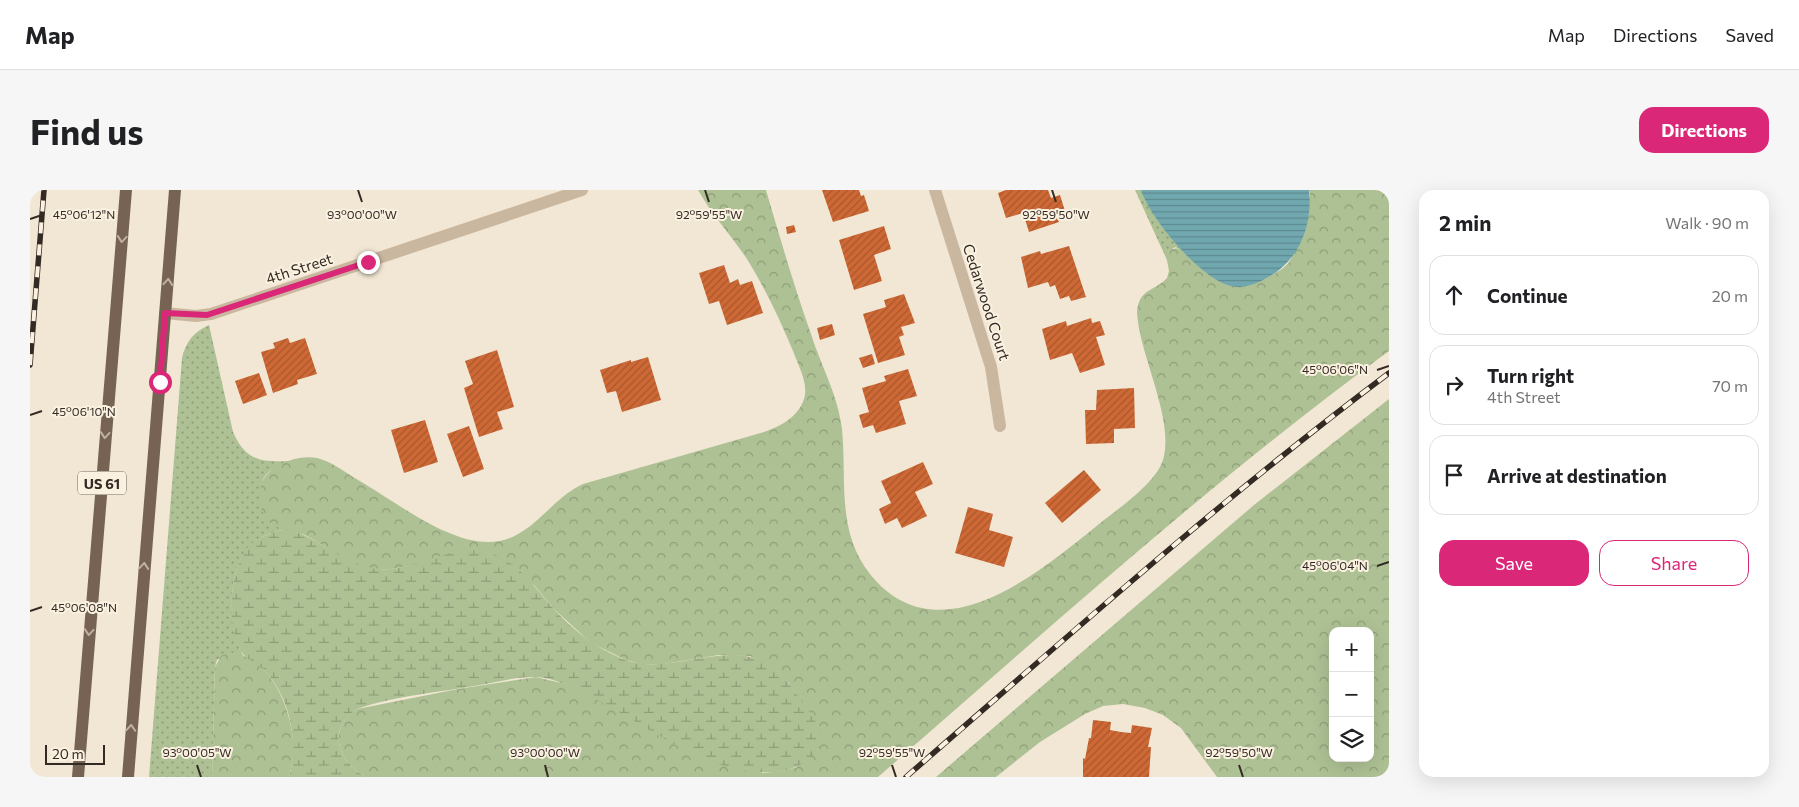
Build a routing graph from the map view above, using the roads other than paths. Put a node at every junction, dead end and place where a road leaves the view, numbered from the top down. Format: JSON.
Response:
{"nodes":[{"id":1,"x":126,"y":190,"type":"edge"},
{"id":2,"x":175,"y":190,"type":"edge"},
{"id":3,"x":582,"y":190,"type":"edge"},
{"id":4,"x":935,"y":190,"type":"edge"},
{"id":5,"x":165,"y":313,"type":"junction"},
{"id":6,"x":1000,"y":426,"type":"dead end"},
{"id":7,"x":78,"y":777,"type":"edge"},
{"id":8,"x":128,"y":777,"type":"edge"}],
"edges":[{"from":1,"to":7,"type":"main road","number":"US 61","one_way":true},
{"from":5,"to":2,"type":"main road","one_way":true},
{"from":3,"to":5,"type":"street","name":"4th Street"},
{"from":4,"to":6,"type":"street","name":"Cedarwood Court"},
{"from":8,"to":5,"type":"main road","one_way":true}]}
